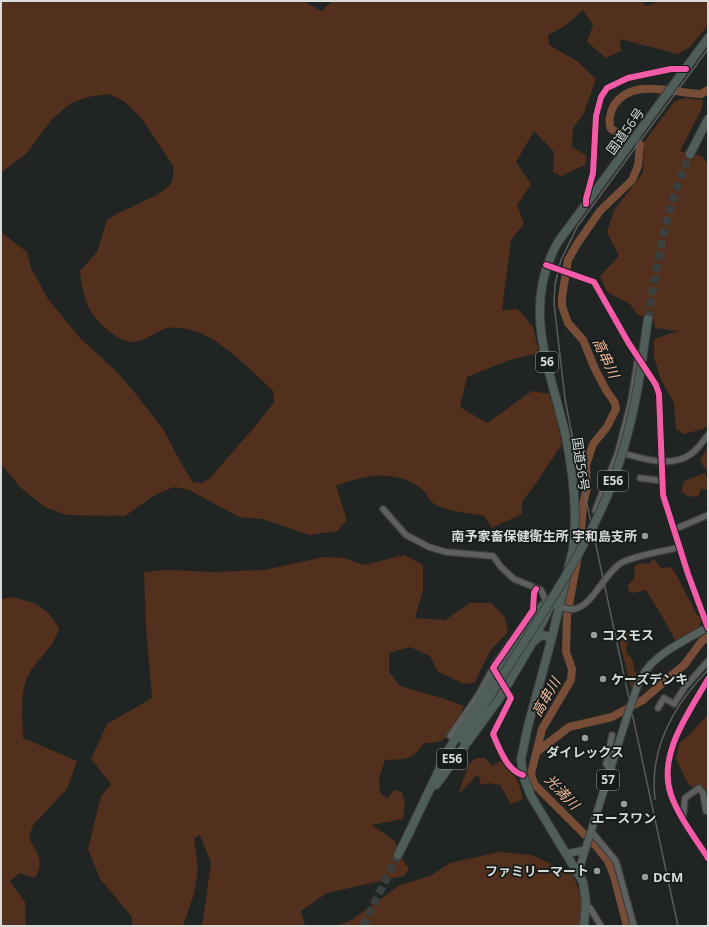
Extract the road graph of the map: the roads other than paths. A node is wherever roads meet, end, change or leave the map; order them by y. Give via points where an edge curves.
1 (708, 38) edge
2 (686, 69) junction
3 (708, 119) edge
4 (690, 154) tunnel mouth
5 (586, 204) junction
6 (546, 265) junction
7 (648, 319) tunnel mouth
8 (638, 357) junction
9 (708, 435) edge
10 (618, 452) junction
11 (662, 462) junction
12 (640, 478) dead end
13 (663, 480) junction
14 (383, 509) dead end
15 (595, 510) dead end
16 (708, 515) edge
17 (675, 529) junction
18 (680, 547) junction
19 (536, 589) junction
20 (548, 605) junction
21 (564, 608) junction
22 (708, 628) edge
23 (551, 641) junction
24 (531, 645) junction
25 (708, 661) edge
26 (708, 679) edge
27 (510, 695) dead end
28 (658, 708) dead end
29 (612, 735) dead end
30 (450, 736) dead end
31 (611, 770) junction
32 (523, 775) junction
33 (436, 785) junction
34 (708, 811) edge
35 (683, 819) junction
36 (591, 832) junction
37 (408, 835) junction
38 (586, 847) junction
39 (566, 854) junction
40 (398, 855) tunnel mouth
41 (708, 858) edge
42 (578, 873) junction
43 (586, 907) junction
44 (584, 926) edge
45 (601, 926) edge
46 (634, 926) edge

1 - 2 highway, 国道56号 / 56
2 - 5 highway, 国道56号 / 56
2 - 5 street via 671,69 628,78 607,88 601,97 596,116 593,173
3 - 4 highway
5 - 6 highway, 国道56号 / 56 via 558,242
6 - 8 street via 594,282
6 - 21 highway, 国道56号 / 56 via 539,299 540,328 568,450 575,518
7 - 20 highway, E56, bridge via 641,376 630,428 614,478 589,533
8 - 10 street via 631,401
8 - 11 street via 659,394
9 - 11 street via 691,454
10 - 11 street
10 - 15 street
11 - 13 street
12 - 13 street
13 - 17 street via 666,507
14 - 19 street via 406,535 429,547 440,548 446,552 491,555 514,579
16 - 17 street
17 - 18 street
18 - 21 street via 623,562 612,569 600,587 578,608
18 - 22 street
19 - 20 street via 540,590
19 - 30 street via 533,610
20 - 21 highway
20 - 24 highway
20 - 33 highway, E56, bridge
20 - 37 highway via 538,611 457,736
21 - 23 highway, 国道56号 / 56
22 - 31 main road, 57, bridge via 656,659 644,671
23 - 24 highway via 548,636 541,635
23 - 32 highway, 国道56号 / 56 via 523,748
24 - 33 highway via 499,699
25 - 28 street via 674,704 664,698
26 - 35 street via 674,743 668,762 669,789
27 - 32 street via 510,701 493,734 504,758 518,774
29 - 31 street via 606,764
31 - 36 main road, 57
32 - 39 highway, 国道56号 / 56 via 531,796
33 - 37 highway, E56
34 - 35 street via 703,792 699,788 685,798
35 - 41 street
36 - 38 main road, 57
36 - 46 street via 616,861
37 - 40 highway, E56
38 - 39 main road
38 - 42 main road, 57
39 - 42 highway, 国道56号 / 56
42 - 43 highway, 国道56号 / 56
43 - 44 highway, 国道56号 / 56
43 - 45 street via 590,908

